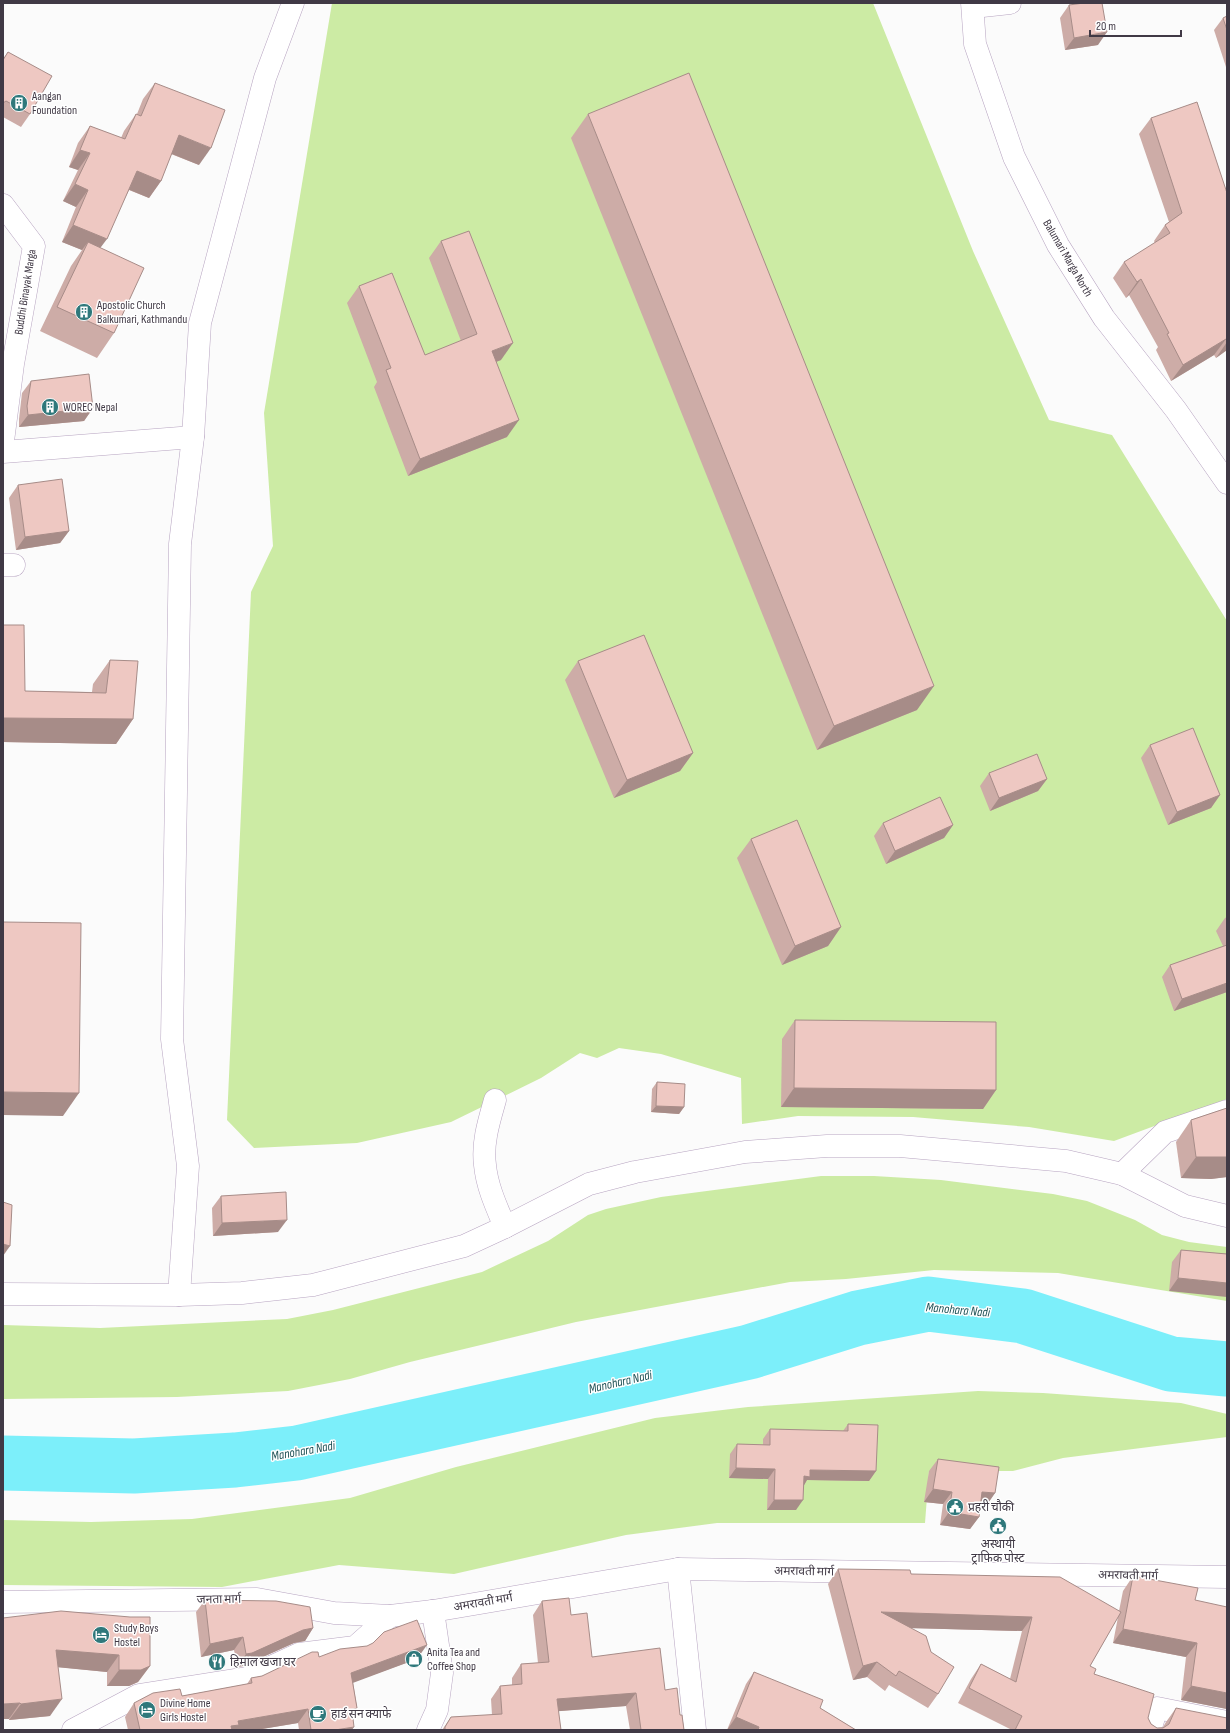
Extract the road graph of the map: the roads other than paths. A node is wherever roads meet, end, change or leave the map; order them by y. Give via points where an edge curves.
1 (293, 3) edge
2 (1010, 3) edge
3 (972, 5) edge
4 (3, 205) edge
5 (193, 436) junction
6 (3, 441) edge
7 (3, 452) edge
8 (1227, 483) edge
9 (495, 1100) dead end
10 (1227, 1111) edge
11 (1122, 1174) junction
12 (1227, 1216) edge
13 (505, 1228) junction
14 (3, 1294) edge
15 (179, 1295) junction
16 (678, 1569) junction
17 (1227, 1577) edge
18 (3, 1602) edge
19 (433, 1611) junction
20 (390, 1616) junction
21 (1227, 1722) edge
22 (73, 1730) edge
23 (428, 1730) edge
24 (695, 1730) edge
25 (1150, 1730) edge

1 - 5 street via 265,78 200,323
2 - 3 street
3 - 8 street, Balumari Marga North via 975,44 1014,157 1058,245 1104,318 1176,410
4 - 6 street, Buddhi Binayak Marga via 34,246 13,364
5 - 7 street
5 - 15 street via 179,568 172,1039 188,1166
9 - 13 street via 487,1130 485,1164 493,1197
10 - 11 street via 1165,1132
11 - 12 street via 1184,1206
11 - 13 street via 1066,1160 900,1146 827,1146 745,1152 635,1172 589,1184
13 - 15 street via 464,1246 313,1285 242,1293
14 - 15 street
16 - 17 street, अमरावती मार्ग
16 - 19 street, अमरावती मार्ग
16 - 24 street
18 - 20 street, जनता मार्ग via 257,1599 334,1613
19 - 20 street, जनता मार्ग
19 - 23 street via 442,1673 437,1710
20 - 22 street via 355,1647 299,1654 247,1678 138,1695
21 - 25 street via 1157,1708

